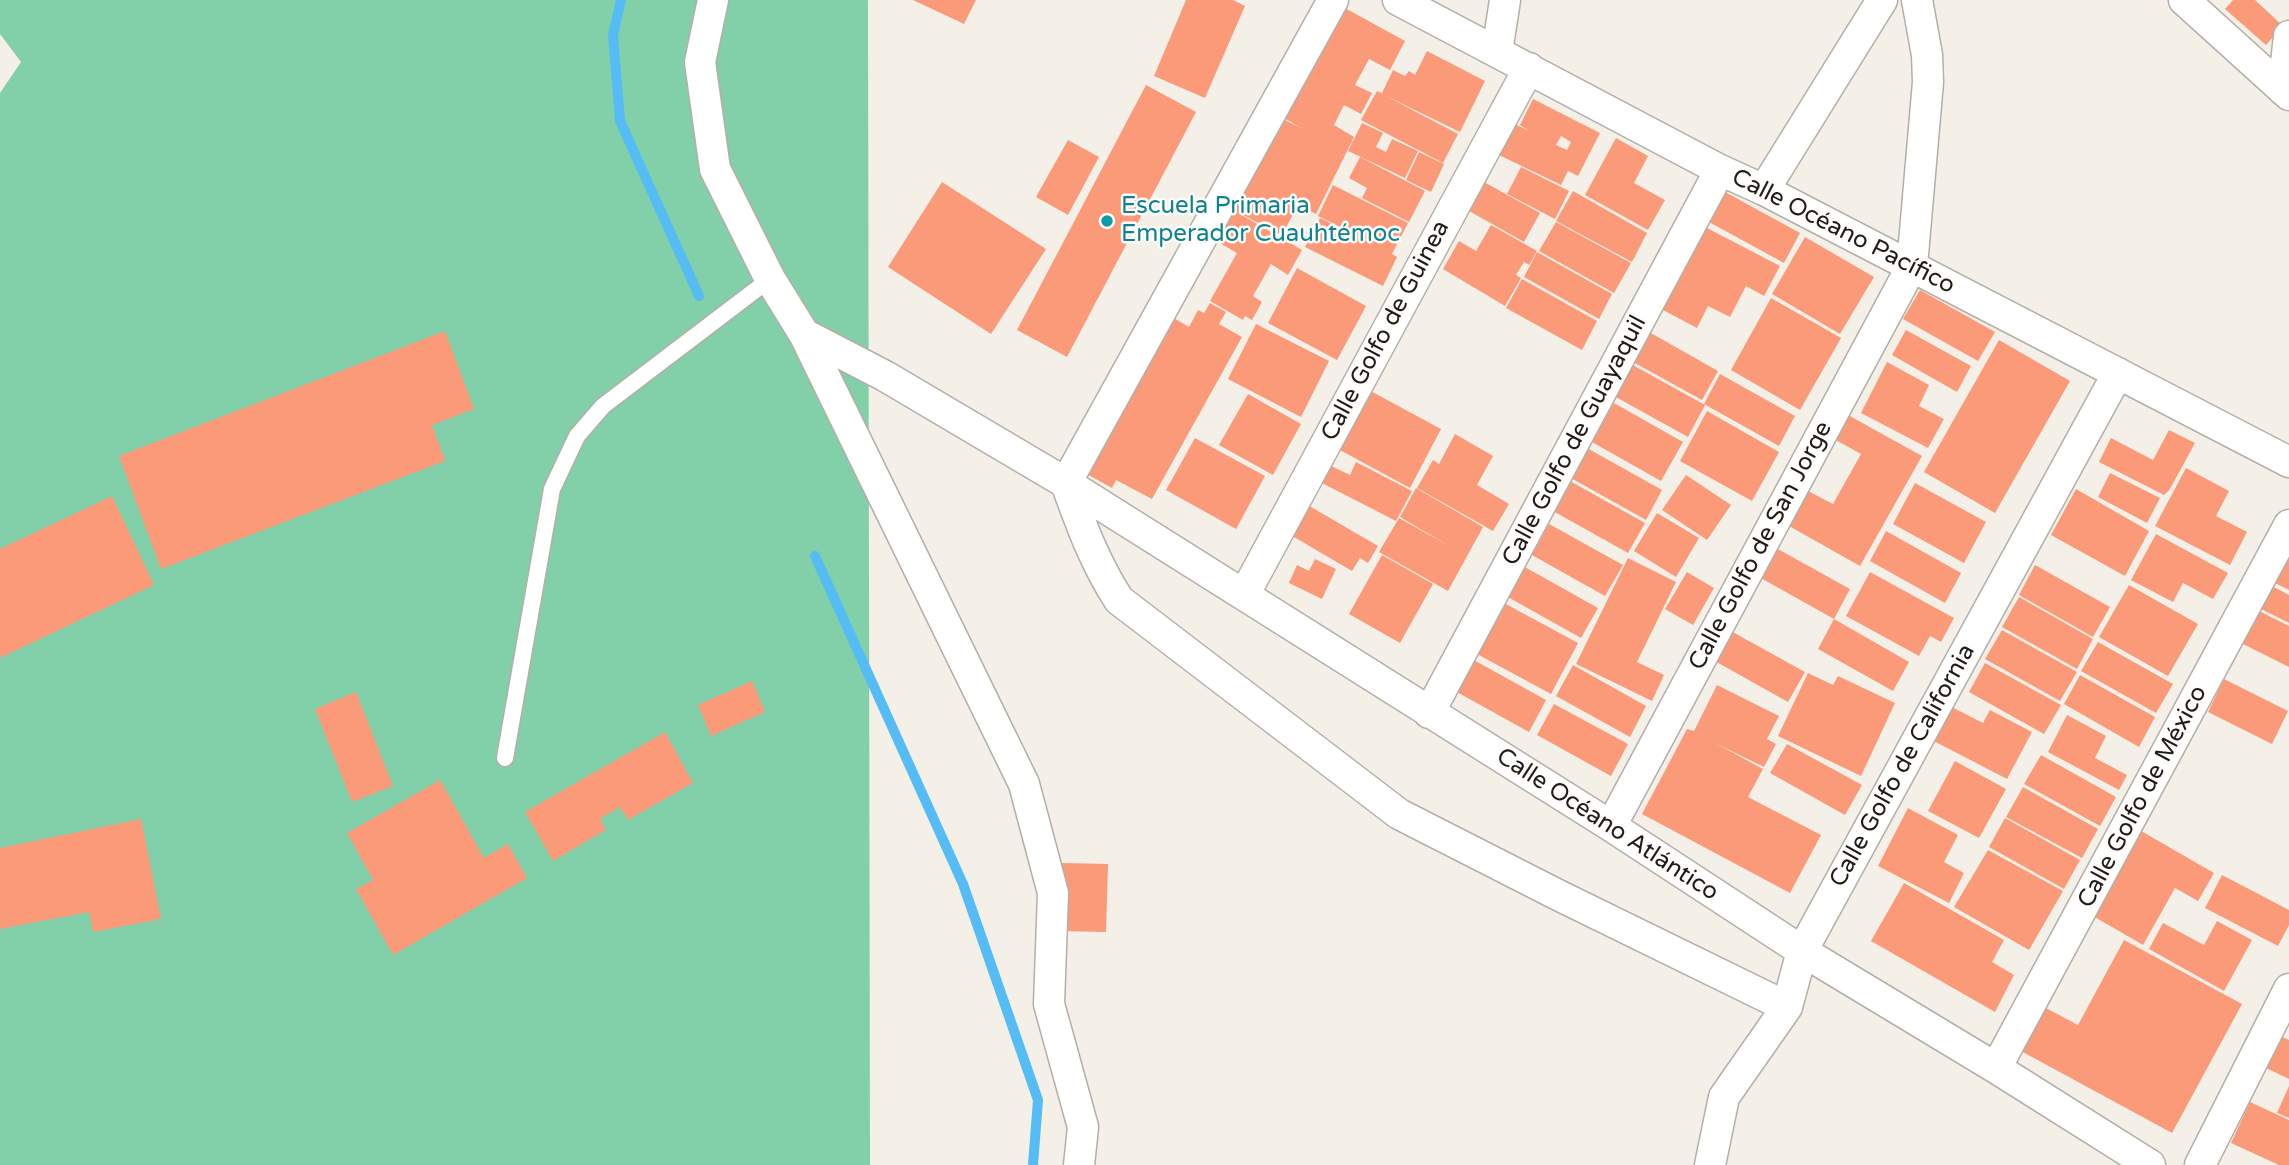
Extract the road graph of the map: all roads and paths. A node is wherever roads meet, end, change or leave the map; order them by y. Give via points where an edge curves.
1 (713, 0) edge
2 (1333, 0) edge
3 (1398, 0) edge
4 (1505, 0) edge
5 (1882, 0) edge
6 (1917, 0) edge
7 (2184, 0) edge
8 (2289, 36) edge
9 (1497, 52) junction
10 (1528, 68) junction
11 (2286, 93) edge
12 (1720, 170) junction
13 (1764, 190) junction
14 (1912, 266) junction
15 (770, 279) junction
16 (804, 334) junction
17 (2118, 373) junction
18 (2289, 462) edge
19 (1066, 483) junction
20 (2289, 525) edge
21 (1244, 595) junction
22 (1429, 713) junction
23 (505, 758) dead end
24 (1611, 825) junction
25 (1802, 951) junction
26 (2289, 989) edge
27 (1787, 1007) junction
28 (1996, 1068) junction
29 (1079, 1165) edge
30 (1710, 1165) edge
31 (2150, 1165) edge
32 (2200, 1165) edge

1 - 15 street via 700,62 715,169
2 - 19 street
3 - 9 street, Calle Océano Pacífico
4 - 9 street
5 - 13 street
6 - 14 street via 1928,82
7 - 11 street
8 - 11 street
9 - 10 street, Calle Océano Pacífico
10 - 12 street, Calle Océano Pacífico
10 - 21 street, Calle Golfo de Guinea
12 - 13 street, Calle Océano Pacífico
12 - 22 street, Calle Golfo de Guayaquil
13 - 14 street, Calle Océano Pacífico
14 - 17 street, Calle Océano Pacífico
14 - 24 street, Calle Golfo de San Jorge
15 - 16 street
15 - 23 lane via 603,406 577,436 552,489
16 - 19 street, Calle Océano Atlántico via 885,376
16 - 29 street via 1024,784 1053,892 1049,1004 1083,1128
17 - 18 street, Calle Océano Pacífico
17 - 25 street, Calle Golfo de California
19 - 21 street, Calle Océano Atlántico
19 - 27 street via 1087,541 1119,600 1399,814
20 - 28 street, Calle Golfo de México
21 - 22 street, Calle Océano Atlántico
22 - 24 street, Calle Océano Atlántico
24 - 25 street, Calle Océano Atlántico
25 - 27 street, Calle Golfo de California
25 - 28 street, Calle Océano Atlántico
26 - 32 street
27 - 30 street, Calle Golfo de California via 1724,1097
28 - 31 street, Calle Océano Atlántico

